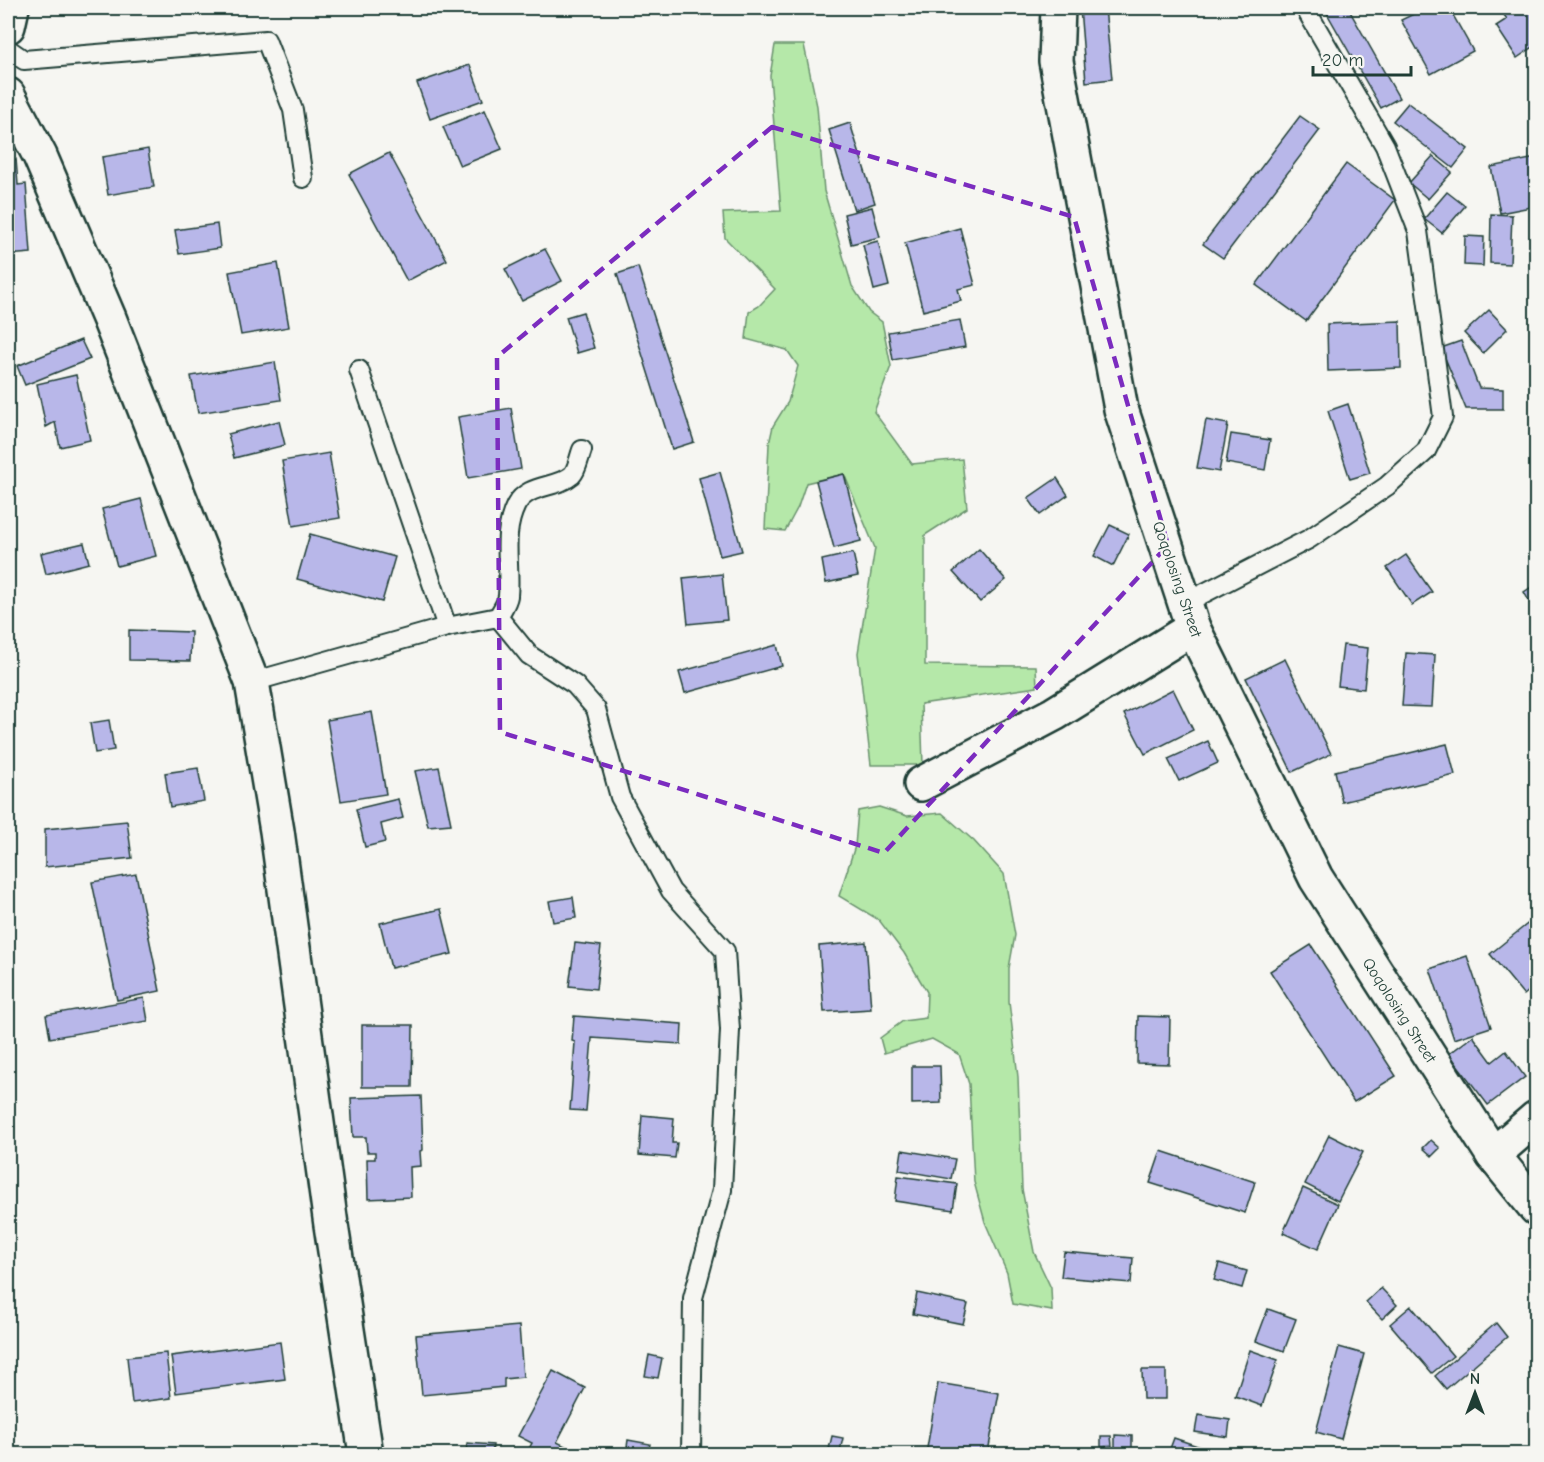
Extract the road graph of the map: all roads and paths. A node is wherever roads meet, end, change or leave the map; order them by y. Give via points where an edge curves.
1 (12, 8) edge
2 (1058, 8) edge
3 (1305, 8) edge
4 (8, 26) edge
5 (8, 49) edge
6 (8, 95) edge
7 (303, 178) dead end
8 (359, 369) dead end
9 (582, 450) dead end
10 (1189, 616) junction
11 (498, 617) junction
12 (447, 627) junction
13 (252, 682) junction
14 (921, 784) dead end
15 (1536, 1118) edge
16 (1493, 1155) junction
17 (1536, 1208) edge
18 (366, 1455) edge
19 (691, 1455) edge

1 - 4 street
2 - 10 street, Qoqolosing Street via 1056,61 1121,410
3 - 10 lane via 1385,146 1418,231 1443,417 1426,451 1387,486
5 - 7 lane via 24,60 266,40 293,110
6 - 13 street via 40,156 109,318
8 - 12 lane
9 - 11 lane via 574,474 538,487 517,503 506,554 508,598
10 - 14 street via 1054,714
10 - 16 street, Qoqolosing Street via 1316,879
11 - 12 lane
11 - 19 lane via 529,655 575,684 596,709 620,797 671,891 725,951 730,1030 722,1190 693,1298
12 - 13 lane
13 - 18 street
15 - 16 street
16 - 17 street, Qoqolosing Street

